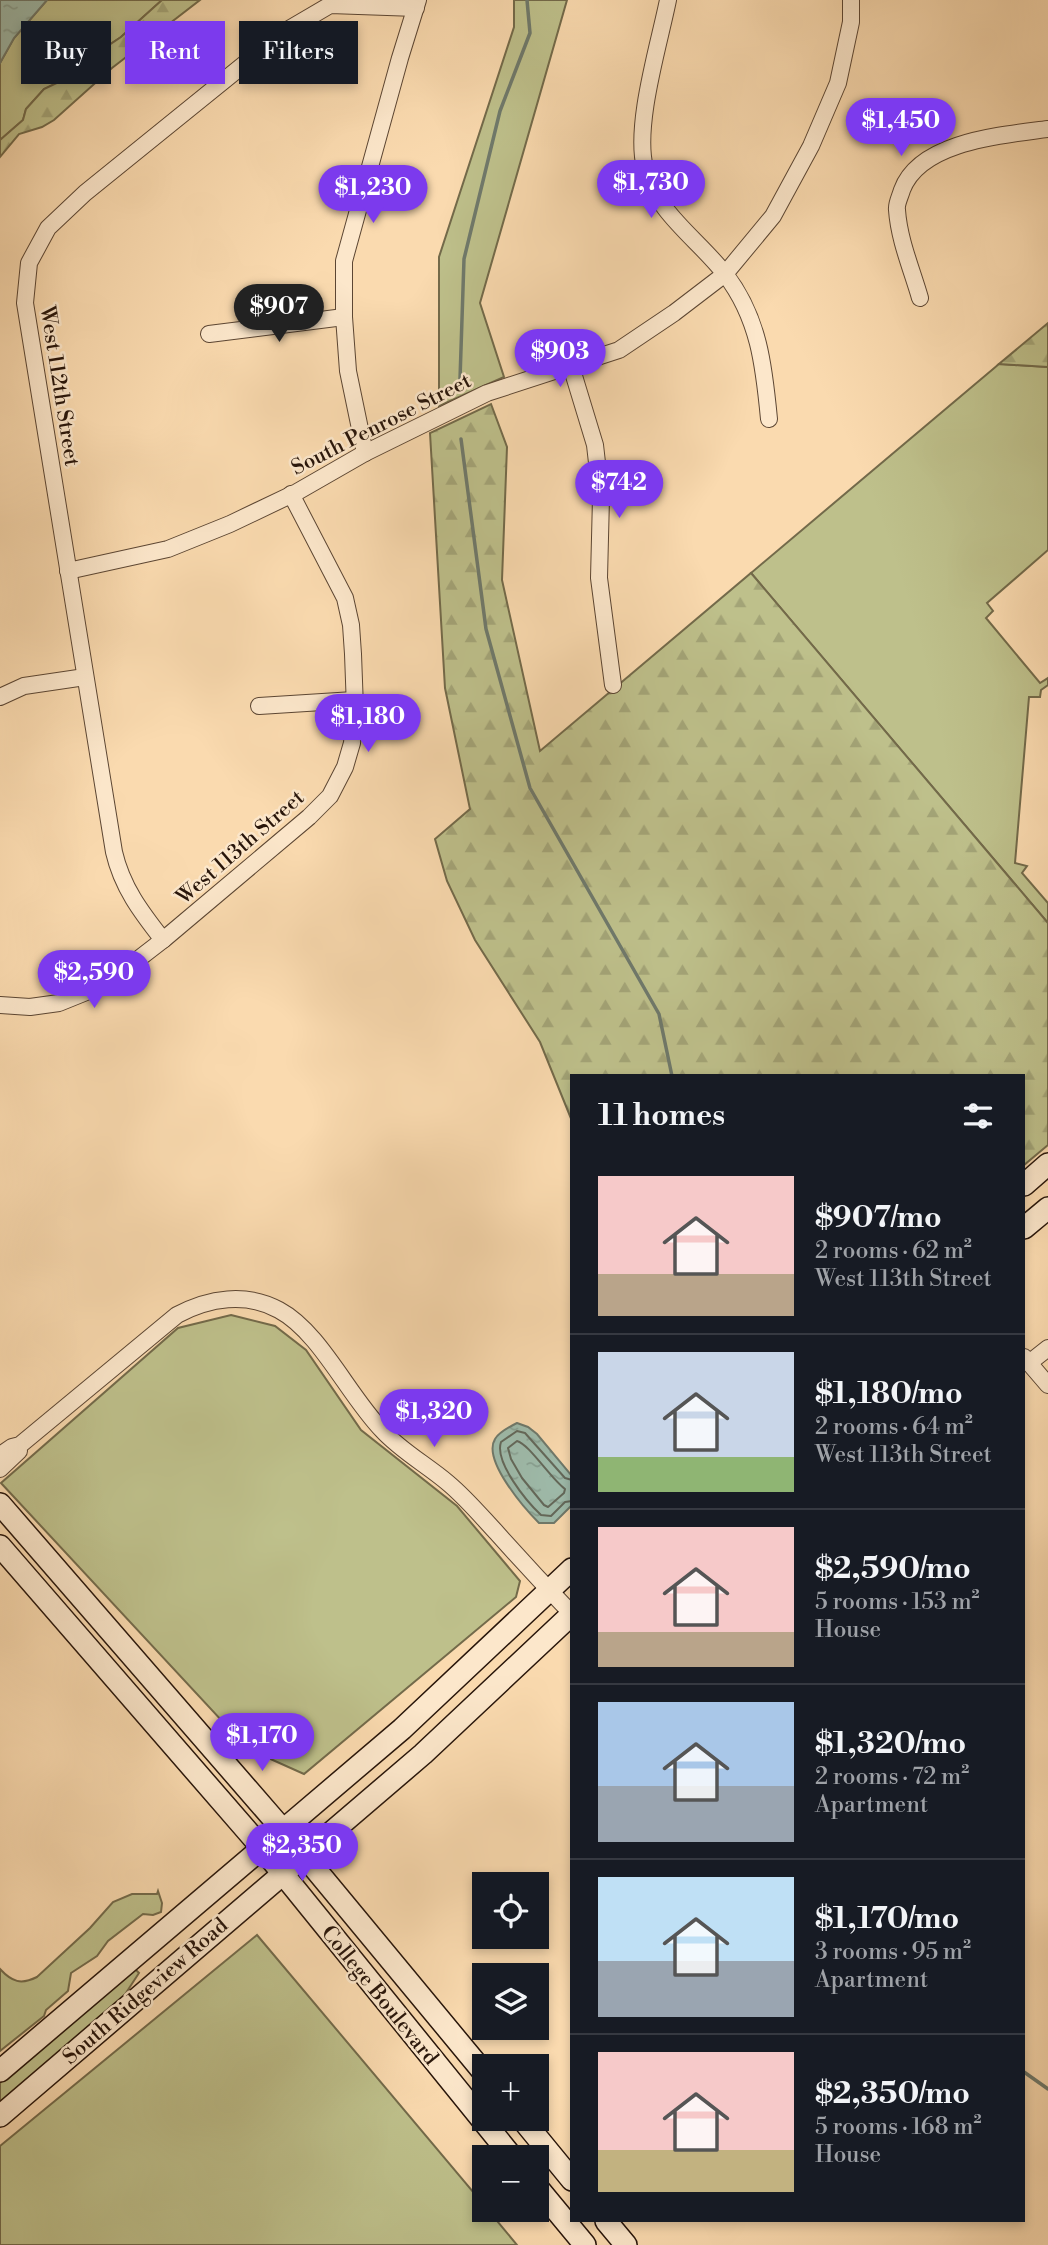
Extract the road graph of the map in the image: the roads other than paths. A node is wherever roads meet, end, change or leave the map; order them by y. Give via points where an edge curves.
1 (668, 0) edge
2 (852, 0) edge
3 (417, 4) edge
4 (1048, 129) edge
5 (725, 274) junction
6 (920, 298) dead end
7 (344, 317) junction
8 (209, 334) dead end
9 (572, 366) junction
10 (769, 419) dead end
11 (365, 453) junction
12 (291, 494) junction
13 (68, 571) junction
14 (85, 677) junction
15 (613, 685) dead end
16 (0, 696) edge
17 (354, 700) junction
18 (260, 706) dead end
19 (163, 940) junction
20 (0, 1005) edge
21 (1048, 1164) edge
22 (1025, 1184) edge
23 (1048, 1208) edge
24 (1025, 1227) edge
25 (1048, 1348) edge
26 (1026, 1360) edge
27 (1048, 1385) edge
28 (20, 1446) junction
29 (0, 1455) edge
30 (0, 1469) edge
31 (0, 1504) edge
32 (0, 1546) edge
33 (570, 1571) edge
34 (549, 1590) junction
35 (570, 1612) edge
36 (570, 1616) edge
37 (282, 1830) junction
38 (262, 1848) junction
39 (303, 1855) junction
40 (282, 1873) junction
41 (472, 2058) edge
42 (0, 2071) edge
43 (0, 2116) edge
44 (532, 2131) edge
45 (502, 2145) edge
46 (570, 2178) edge
47 (549, 2202) edge
48 (607, 2222) edge
49 (585, 2245) edge
50 (626, 2245) edge

1 - 5 street via 641,133 645,168 659,201
2 - 5 street, South Penrose Street via 852,22 838,83 811,146 773,216
3 - 7 street via 344,261
3 - 13 street, West 112th Street via 330,5 295,25 85,193 48,228 29,263 25,303
4 - 6 street via 950,148 920,163 906,180 896,207
5 - 9 street, South Penrose Street via 619,350
5 - 10 street via 750,318 760,349
7 - 8 street
7 - 11 street via 348,371
9 - 11 street, South Penrose Street via 487,393
9 - 15 street via 595,445 601,498 599,578
11 - 12 street, South Penrose Street
12 - 13 street, South Penrose Street via 168,549
12 - 17 street, West 113th Street via 345,598 351,625
13 - 14 street, West 112th Street
14 - 16 street via 24,686
14 - 19 street, West 112th Street via 117,868 130,895
17 - 18 street
17 - 19 street, West 113th Street via 352,743 330,796
19 - 20 street, West 113th Street via 106,984 77,998 46,1005
21 - 22 main road
23 - 24 main road
25 - 26 street
26 - 27 street
28 - 29 street
28 - 30 street via 19,1453
28 - 34 street via 160,1327 193,1307 227,1299 263,1303 295,1321 310,1336 383,1432 468,1501
31 - 37 main road, College Boulevard
32 - 38 main road, College Boulevard
33 - 34 main road, South Ridgeview Road
34 - 35 street
34 - 37 main road, South Ridgeview Road via 402,1729
36 - 39 main road, South Ridgeview Road via 423,1754
37 - 38 main road, South Ridgeview Road
37 - 39 main road, College Boulevard
38 - 40 main road, College Boulevard
38 - 42 main road, South Ridgeview Road
39 - 40 main road, South Ridgeview Road
39 - 41 main road, College Boulevard
40 - 43 main road, South Ridgeview Road
40 - 45 main road, College Boulevard
44 - 46 main road
47 - 49 main road
48 - 50 main road

